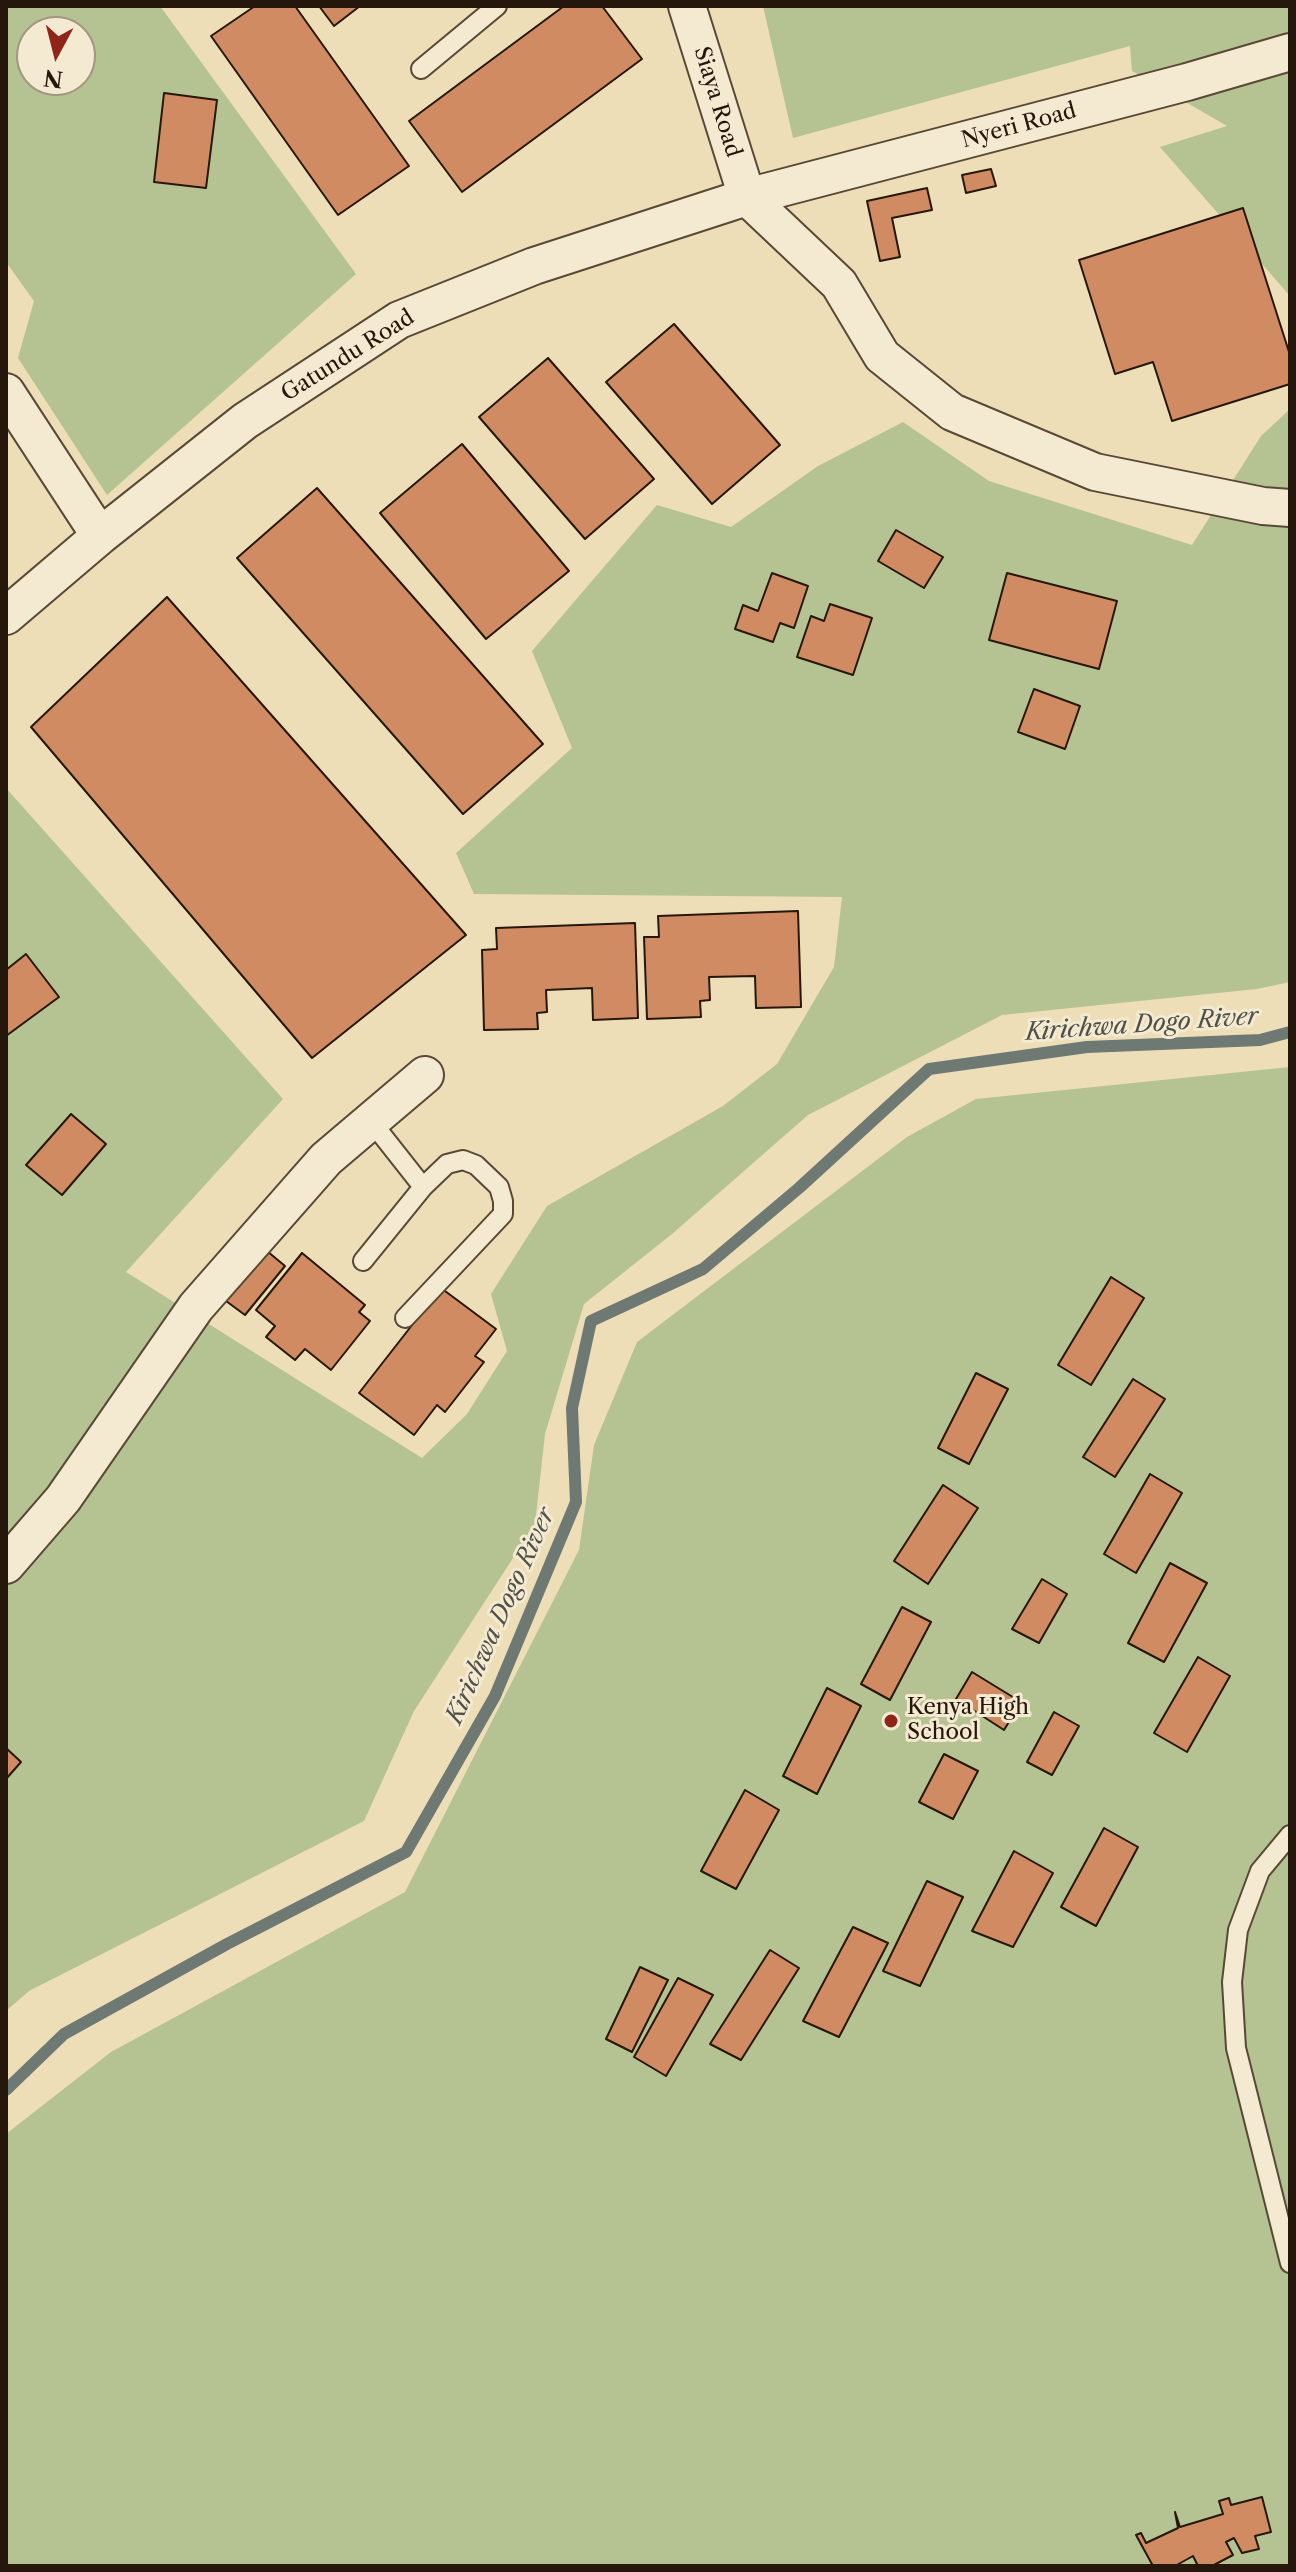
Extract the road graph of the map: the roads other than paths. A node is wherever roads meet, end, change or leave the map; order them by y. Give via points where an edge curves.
1 (497, 6) edge
2 (687, 6) edge
3 (1290, 52) edge
4 (421, 69) dead end
5 (747, 197) junction
6 (6, 392) edge
7 (1290, 508) edge
8 (100, 536) junction
9 (6, 616) edge
10 (425, 1075) dead end
11 (371, 1121) junction
12 (423, 1187) junction
13 (363, 1261) dead end
14 (405, 1318) dead end
15 (6, 1565) edge
16 (1290, 1835) edge
17 (1290, 2263) edge

1 - 4 lane
2 - 5 street, Siaya Road
3 - 5 street, Nyeri Road
5 - 7 street via 839,284 882,356 952,412 1095,472
5 - 8 street, Gatundu Road via 534,266 399,320 245,421
6 - 8 street
8 - 9 street, Gatundu Road
10 - 11 street
11 - 12 lane
11 - 15 street via 326,1159 196,1307 63,1499
12 - 13 lane
12 - 14 lane via 447,1164 463,1160 499,1187 503,1214
16 - 17 lane via 1260,1871 1238,1930 1232,1982 1236,2048

